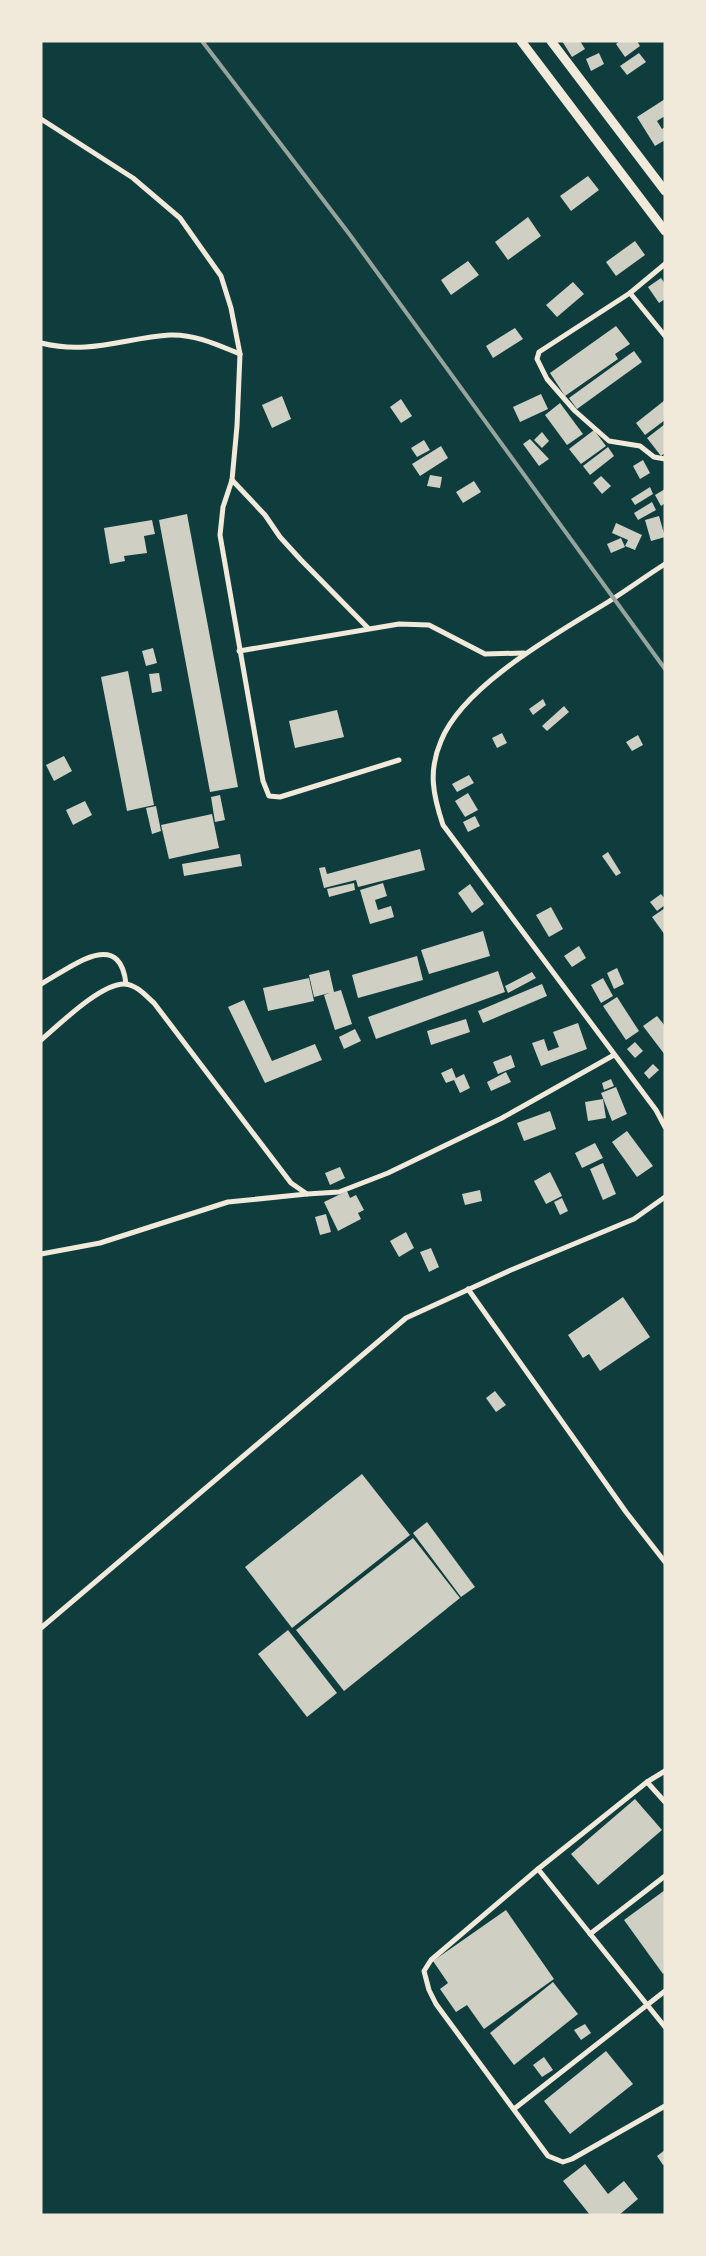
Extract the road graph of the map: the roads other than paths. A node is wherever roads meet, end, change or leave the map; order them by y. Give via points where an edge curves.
1 (521, 41) edge
2 (551, 41) edge
3 (41, 119) edge
4 (665, 191) edge
5 (665, 231) edge
6 (665, 264) edge
7 (630, 292) junction
8 (665, 336) edge
9 (41, 343) edge
10 (240, 354) junction
11 (665, 459) edge
12 (232, 480) junction
13 (665, 564) edge
14 (368, 628) junction
15 (239, 651) junction
16 (525, 653) junction
17 (399, 760) dead end
18 (41, 984) edge
19 (126, 984) junction
20 (41, 1040) edge
21 (614, 1054) junction
22 (665, 1127) edge
23 (307, 1194) junction
24 (665, 1197) edge
25 (41, 1254) edge
26 (468, 1289) junction
27 (665, 1562) edge
28 (41, 1628) edge
29 (665, 1771) edge
30 (647, 1782) junction
31 (665, 1802) edge
32 (538, 1869) junction
33 (665, 1876) edge
34 (590, 1934) junction
35 (665, 1990) edge
36 (647, 2005) junction
37 (665, 2027) edge
38 (665, 2106) edge
39 (514, 2109) junction

1 - 5 street
2 - 4 street
3 - 10 street via 133,178 180,218 221,276
6 - 7 street
7 - 8 street
7 - 11 street via 539,352 536,359 547,379 575,411 608,441 640,446 654,457
9 - 10 street via 77,349 170,335 201,339
10 - 12 street
12 - 14 street via 301,560
12 - 15 street via 223,507 220,535
13 - 16 street
14 - 15 street
14 - 16 street via 429,625 485,654
15 - 17 street via 269,796 280,797
16 - 21 street via 463,706 441,740 433,770 434,798 443,825
18 - 19 street via 102,953 112,955 120,962
19 - 20 street via 110,986
19 - 23 street via 140,990 154,1003 291,1183
21 - 22 street
21 - 23 street via 502,1118 388,1173 340,1192
23 - 25 street via 228,1202 100,1243
24 - 26 street via 634,1220
26 - 27 street
26 - 28 street via 406,1318
29 - 30 street
30 - 31 street
30 - 32 street
32 - 34 street
32 - 39 street via 431,1960 424,1971 436,2004
33 - 34 street
34 - 36 street
35 - 36 street
36 - 37 street
36 - 39 street
38 - 39 street via 563,2162 548,2156

